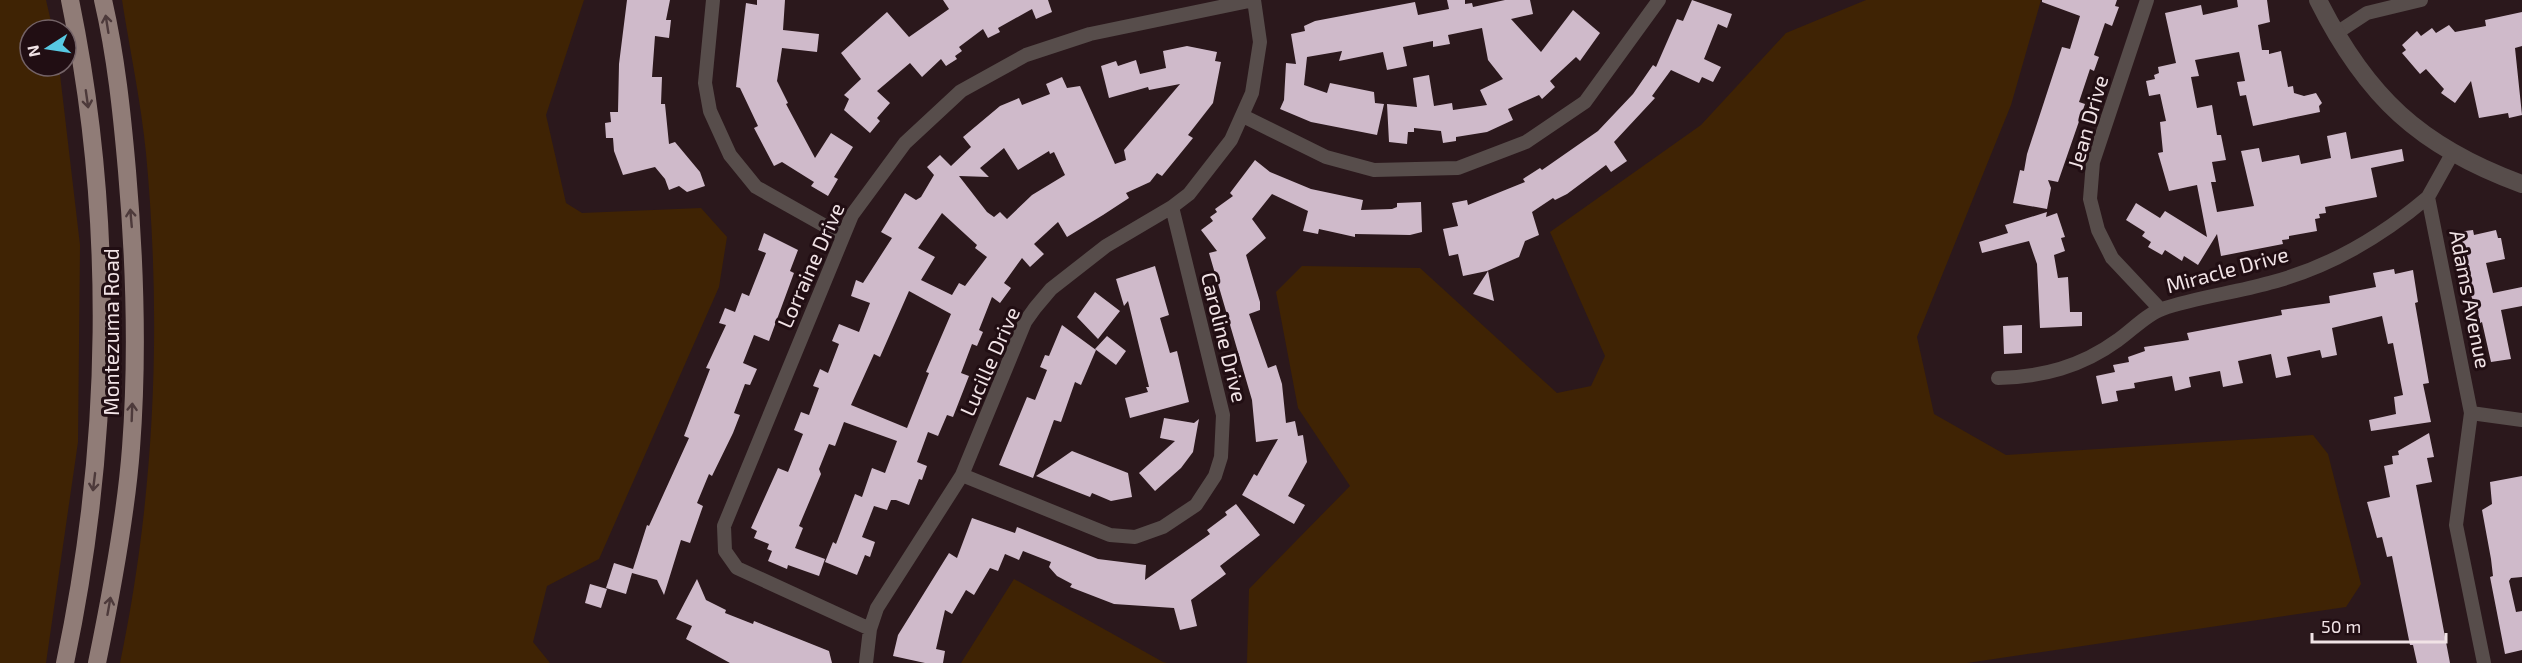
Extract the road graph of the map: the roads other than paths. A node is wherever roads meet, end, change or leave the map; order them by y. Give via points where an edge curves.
1 (70, 0) edge
2 (103, 0) edge
3 (713, 0) edge
4 (1254, 0) edge
5 (1659, 0) edge
6 (2147, 0) edge
7 (2318, 0) edge
8 (2421, 0) edge
9 (2335, 34) junction
10 (1243, 116) junction
11 (2452, 154) junction
12 (2522, 183) edge
13 (2428, 197) junction
14 (1172, 207) junction
15 (843, 236) junction
16 (2160, 309) junction
17 (1998, 378) dead end
18 (2471, 413) junction
19 (2522, 420) edge
20 (962, 475) junction
21 (870, 629) junction
22 (65, 663) edge
23 (97, 663) edge
24 (866, 663) edge
25 (2484, 663) edge

1 -> 22 main road, Montezuma Road via 92,133 103,302 98,447 82,584
23 -> 2 main road, Montezuma Road via 131,449 135,340 132,226 122,113
3 - 15 street via 705,82 710,111 730,155 756,187
4 - 10 street, Lucille Drive via 1260,42 1252,93
4 - 15 street, Lorraine Drive via 1090,34 1026,55 961,91 905,143 852,215
5 - 10 street via 1585,102 1526,142 1458,168 1374,170 1326,157
6 - 16 street, Jean Drive via 2093,162 2090,199 2098,230 2112,258
7 - 9 street
8 - 9 street via 2367,13
9 - 11 street via 2363,76 2399,114
10 - 14 street, Lucille Drive via 1231,140 1189,194
11 - 12 street
11 - 13 street
13 - 16 street, Miracle Drive via 2395,225 2334,259 2272,283
13 - 18 street, Adams Avenue
14 - 20 street, Lucille Drive via 1106,246 1051,289 1035,308
14 - 20 street, Caroline Drive via 1223,416 1221,457 1215,476 1196,505 1163,528 1135,537 1110,535
15 - 21 street, Lorraine Drive via 724,526 725,551 737,568
16 - 17 street, Miracle Drive via 2104,350 2063,369 2030,378
18 - 19 street
18 - 25 street, Adams Avenue via 2456,525
20 - 21 street, Lucille Drive via 877,608
21 - 24 street, Lucille Drive

